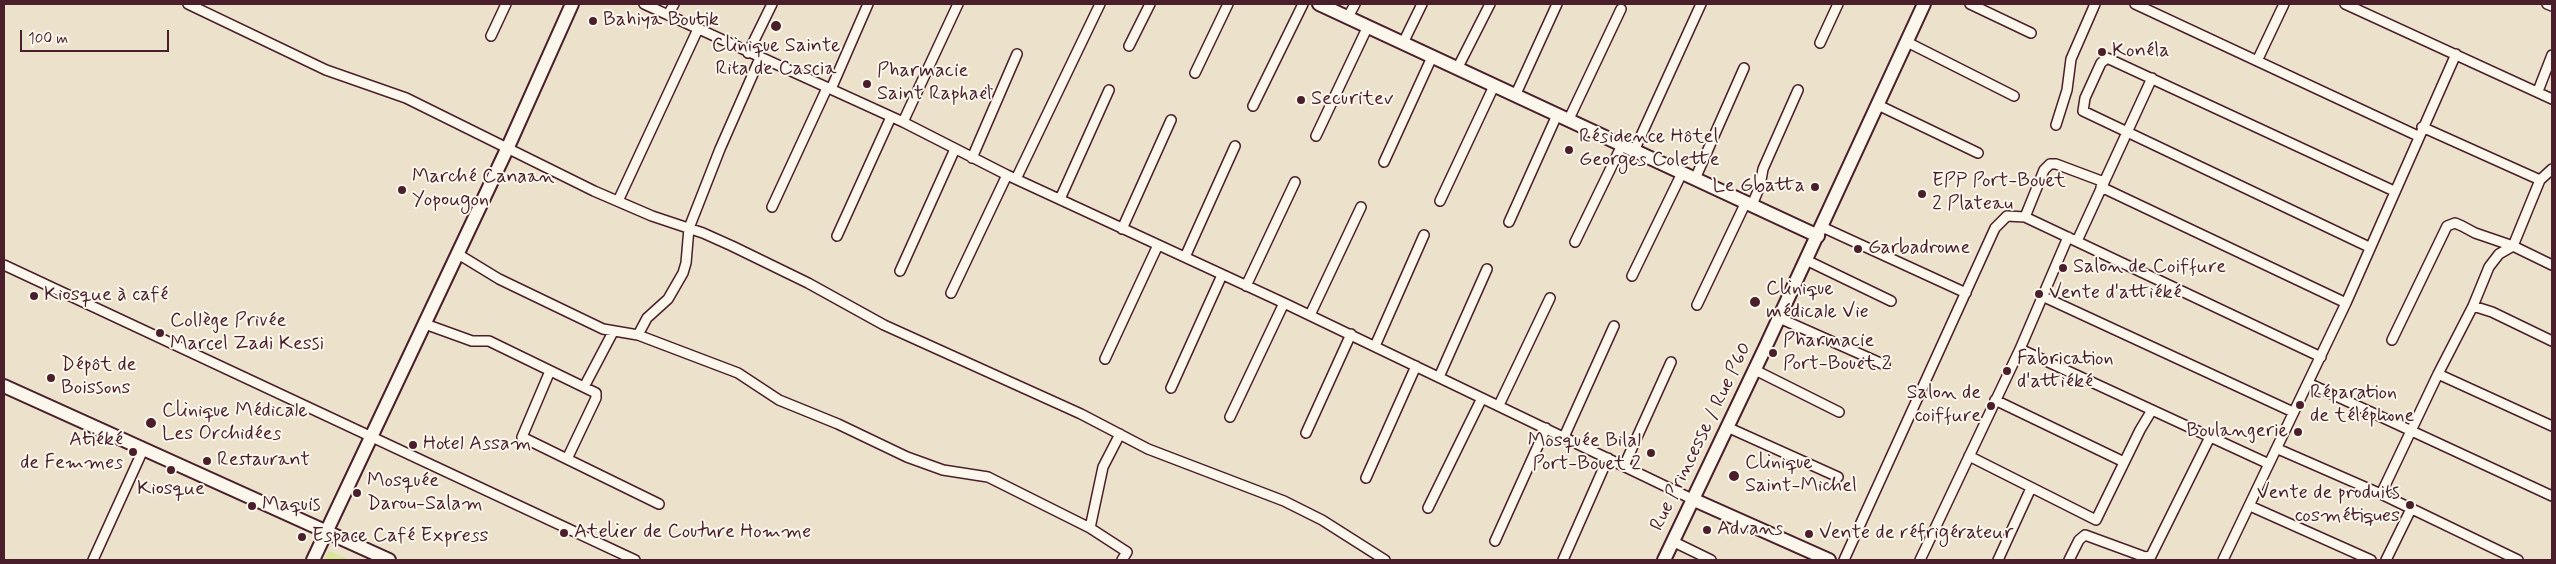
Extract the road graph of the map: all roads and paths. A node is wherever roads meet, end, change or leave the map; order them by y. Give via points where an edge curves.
1 (188, 4) edge
2 (506, 4) edge
3 (572, 4) edge
4 (644, 4) edge
5 (674, 4) edge
6 (772, 4) edge
7 (868, 4) edge
8 (958, 4) edge
9 (1100, 4) edge
10 (1150, 4) edge
11 (1228, 4) edge
12 (1303, 4) edge
13 (1319, 4) edge
14 (1355, 4) edge
15 (1422, 4) edge
16 (1490, 4) edge
17 (1557, 4) edge
18 (1701, 4) edge
19 (1838, 4) edge
20 (1924, 4) edge
21 (1970, 4) edge
22 (2095, 4) edge
23 (2135, 4) edge
24 (2284, 4) edge
25 (2345, 4) edge
26 (2547, 4) edge
27 (2552, 6) edge
28 (1621, 9) dead end
29 (668, 15) junction
30 (1348, 17) junction
31 (1368, 26) junction
32 (698, 30) junction
33 (2031, 33) dead end
34 (490, 36) dead end
35 (1907, 42) junction
36 (1403, 43) junction
37 (1820, 43) dead end
38 (1129, 46) dead end
39 (748, 53) junction
40 (1018, 54) dead end
41 (2456, 54) junction
42 (2552, 55) edge
43 (1432, 57) junction
44 (760, 58) junction
45 (2257, 60) junction
46 (1744, 68) dead end
47 (1457, 69) junction
48 (1195, 72) dead end
49 (2152, 78) junction
50 (1494, 86) junction
51 (829, 88) junction
52 (1110, 90) dead end
53 (1798, 90) dead end
54 (2538, 91) junction
55 (1515, 96) junction
56 (2014, 96) dead end
57 (2552, 99) edge
58 (1878, 104) junction
59 (1253, 106) dead end
60 (891, 117) junction
61 (1562, 118) junction
62 (1171, 120) dead end
63 (903, 122) junction
64 (2056, 125) dead end
65 (2420, 131) junction
66 (2127, 133) junction
67 (1316, 136) dead end
68 (1235, 146) dead end
69 (508, 147) junction
70 (1628, 148) junction
71 (955, 149) junction
72 (1978, 153) dead end
73 (972, 158) junction
74 (1384, 162) dead end
75 (2552, 169) edge
76 (1682, 173) junction
77 (1011, 177) junction
78 (1695, 179) junction
79 (2540, 180) junction
80 (1295, 182) dead end
81 (2102, 185) junction
82 (2394, 191) junction
83 (1060, 199) junction
84 (1440, 201) dead end
85 (618, 202) junction
86 (1749, 204) junction
87 (772, 207) dead end
88 (1361, 208) dead end
89 (2025, 217) junction
90 (1509, 222) dead end
91 (689, 228) junction
92 (1122, 229) junction
93 (1820, 231) junction
94 (1424, 235) dead end
95 (837, 236) dead end
96 (2072, 239) junction
97 (1575, 242) dead end
98 (1158, 245) junction
99 (2513, 246) junction
100 (2369, 247) junction
101 (458, 254) junction
102 (1185, 257) junction
103 (1806, 260) junction
104 (2552, 264) edge
105 (4, 265) edge
106 (1488, 269) dead end
107 (900, 271) dead end
108 (1222, 275) junction
109 (1632, 276) dead end
110 (1246, 286) junction
111 (951, 293) dead end
112 (1966, 293) junction
113 (2042, 296) junction
114 (1550, 298) dead end
115 (1891, 300) dead end
116 (1284, 303) junction
117 (2346, 303) junction
118 (1697, 305) dead end
119 (2473, 306) junction
120 (1310, 315) junction
121 (1779, 318) junction
122 (425, 324) junction
123 (1614, 326) dead end
124 (613, 332) junction
125 (1351, 334) junction
126 (638, 335) junction
127 (2392, 340) dead end
128 (2552, 342) edge
129 (1375, 346) junction
130 (2020, 349) junction
131 (2320, 357) junction
132 (1106, 359) dead end
133 (1671, 362) dead end
134 (1885, 365) dead end
135 (1416, 366) junction
136 (1755, 370) junction
137 (550, 371) junction
138 (2438, 374) junction
139 (1439, 377) junction
140 (2308, 383) junction
141 (4, 386) edge
142 (584, 387) junction
143 (1171, 388) dead end
144 (1482, 398) junction
145 (1996, 400) junction
146 (1499, 406) junction
147 (2152, 410) junction
148 (1839, 412) dead end
149 (2294, 412) junction
150 (1230, 418) dead end
151 (2552, 426) edge
152 (1727, 427) junction
153 (1546, 428) junction
154 (2411, 431) junction
155 (1306, 432) dead end
156 (1120, 434) junction
157 (371, 436) junction
158 (1564, 437) junction
159 (2210, 437) junction
160 (2278, 448) junction
161 (143, 450) junction
162 (1969, 456) junction
163 (1608, 458) junction
164 (567, 459) junction
165 (2124, 462) junction
166 (2269, 464) junction
167 (1624, 466) junction
168 (1838, 477) dead end
169 (1366, 478) dead end
170 (2031, 488) junction
171 (2381, 494) junction
172 (2552, 496) edge
173 (1692, 499) junction
174 (660, 504) dead end
175 (2250, 506) junction
176 (1428, 508) dead end
177 (2411, 509) junction
178 (2096, 520) junction
179 (1090, 528) junction
180 (327, 531) junction
181 (2090, 535) junction
182 (1496, 542) dead end
183 (1672, 542) junction
184 (2152, 558) edge
185 (93, 560) edge
186 (312, 560) edge
187 (390, 560) edge
188 (635, 560) edge
189 (1122, 560) edge
190 (1385, 560) edge
191 (1563, 560) edge
192 (1664, 560) edge
193 (1712, 560) edge
194 (1829, 560) edge
195 (1844, 560) edge
196 (1920, 560) edge
197 (1998, 560) edge
198 (2069, 560) edge
199 (2223, 560) edge
200 (2370, 560) edge
201 (2386, 560) edge
202 (2518, 560) edge

1 - 69 street via 326,70 406,98
2 - 34 street
3 - 69 street
4 - 29 street
5 - 29 street
6 - 39 street
7 - 51 street
8 - 63 street
9 - 77 street
10 - 38 street
11 - 48 street
12 - 59 street
13 - 30 street
14 - 30 street
15 - 36 street
16 - 47 street
17 - 55 street
18 - 70 street
19 - 37 street
20 - 35 street, Rue Princesse / Rue P60
21 - 33 street
22 - 64 street via 2071,59 2067,90
23 - 45 street
24 - 45 street
25 - 41 street
26 - 27 street
28 - 61 street
29 - 32 street
30 - 31 street
31 - 36 street
31 - 67 street
32 - 39 street
32 - 85 street
35 - 56 street
35 - 58 street, Rue Princesse / Rue P60
36 - 43 street
39 - 44 street
40 - 73 street
41 - 54 street
41 - 65 street
42 - 54 street
43 - 47 street
43 - 74 street
44 - 51 street
44 - 91 street
45 - 65 street
46 - 78 street
47 - 50 street
49 - 66 street
49 - 66 street via 2107,58 2085,98 2083,111
49 - 82 street
50 - 55 street
50 - 84 street
51 - 60 street
51 - 87 street
52 - 83 street
53 - 86 street via 1763,169 1760,186
54 - 57 street
55 - 61 street
58 - 72 street
58 - 93 street, Rue Princesse / Rue P60
60 - 63 street
60 - 95 street
61 - 70 street
61 - 90 street
62 - 92 street
63 - 71 street
65 - 79 street
65 - 82 street
66 - 81 street
66 - 100 street
68 - 102 street
69 - 85 street
69 - 101 street
70 - 76 street
70 - 97 street
71 - 73 street
71 - 107 street
73 - 77 street
75 - 79 street
76 - 78 street
76 - 109 street
77 - 83 street
77 - 111 street
78 - 86 street
79 - 99 street
80 - 110 street
81 - 89 street via 2050,164 2044,170
81 - 96 street
81 - 117 street
82 - 100 street
83 - 92 street
85 - 91 street
86 - 93 street
86 - 118 street
88 - 120 street
89 - 96 street
89 - 112 street via 2008,216 1999,222
91 - 126 street via 683,273 668,299 647,318
91 - 156 street via 808,282 884,325
92 - 98 street
93 - 103 street, Rue Princesse / Rue P60
93 - 112 street
94 - 129 street
96 - 113 street
96 - 131 street
98 - 102 street
98 - 132 street
99 - 104 street
99 - 119 street via 2499,254 2489,268
99 - 127 street via 2454,223 2447,226
100 - 117 street
101 - 122 street
101 - 124 street via 508,283
102 - 108 street
103 - 115 street
103 - 121 street, Rue Princesse / Rue P60
105 - 157 street
106 - 139 street
108 - 110 street
108 - 143 street
110 - 116 street
112 - 195 street
113 - 130 street
113 - 149 street
114 - 146 street
116 - 120 street
116 - 150 street
117 - 131 street
119 - 128 street
119 - 138 street
120 - 125 street
121 - 134 street
121 - 136 street, Rue Princesse / Rue P60
122 - 137 street via 472,341 489,341
122 - 157 street
123 - 158 street
124 - 126 street
124 - 142 street
125 - 129 street
125 - 155 street
126 - 179 street via 738,373 779,400 907,457 943,470 988,477
129 - 135 street
130 - 145 street
130 - 147 street
131 - 140 street
133 - 167 street
135 - 139 street
135 - 169 street
136 - 148 street
136 - 152 street, Rue Princesse / Rue P60
137 - 142 street
137 - 164 street via 522,437
138 - 151 street
138 - 154 street
139 - 144 street
140 - 149 street
140 - 154 street
141 - 161 street
142 - 164 street via 594,391 596,398
144 - 146 street
144 - 176 street
145 - 162 street
145 - 165 street
146 - 153 street
147 - 159 street
147 - 165 street
149 - 160 street
152 - 168 street
152 - 173 street, Rue Princesse / Rue P60
153 - 158 street
153 - 182 street
154 - 171 street
154 - 172 street
156 - 179 street via 1104,466
156 - 190 street via 1148,449 1284,501 1322,520
157 - 180 street
157 - 188 street
158 - 163 street
159 - 166 street
159 - 184 street
160 - 166 street
160 - 171 street
161 - 180 street
161 - 185 street
162 - 170 street
162 - 196 street
163 - 167 street
163 - 191 street
164 - 174 street
165 - 178 street
166 - 175 street
167 - 173 street
170 - 178 street
170 - 197 street
171 - 177 street
173 - 183 street, Rue Princesse / Rue P60
173 - 194 street
175 - 199 street
175 - 200 street
177 - 201 street
177 - 202 street
178 - 181 street
179 - 189 street via 1126,552
180 - 186 street
180 - 187 street
181 - 184 street
181 - 198 street via 2078,540
183 - 192 street, Rue Princesse / Rue P60
183 - 193 street

